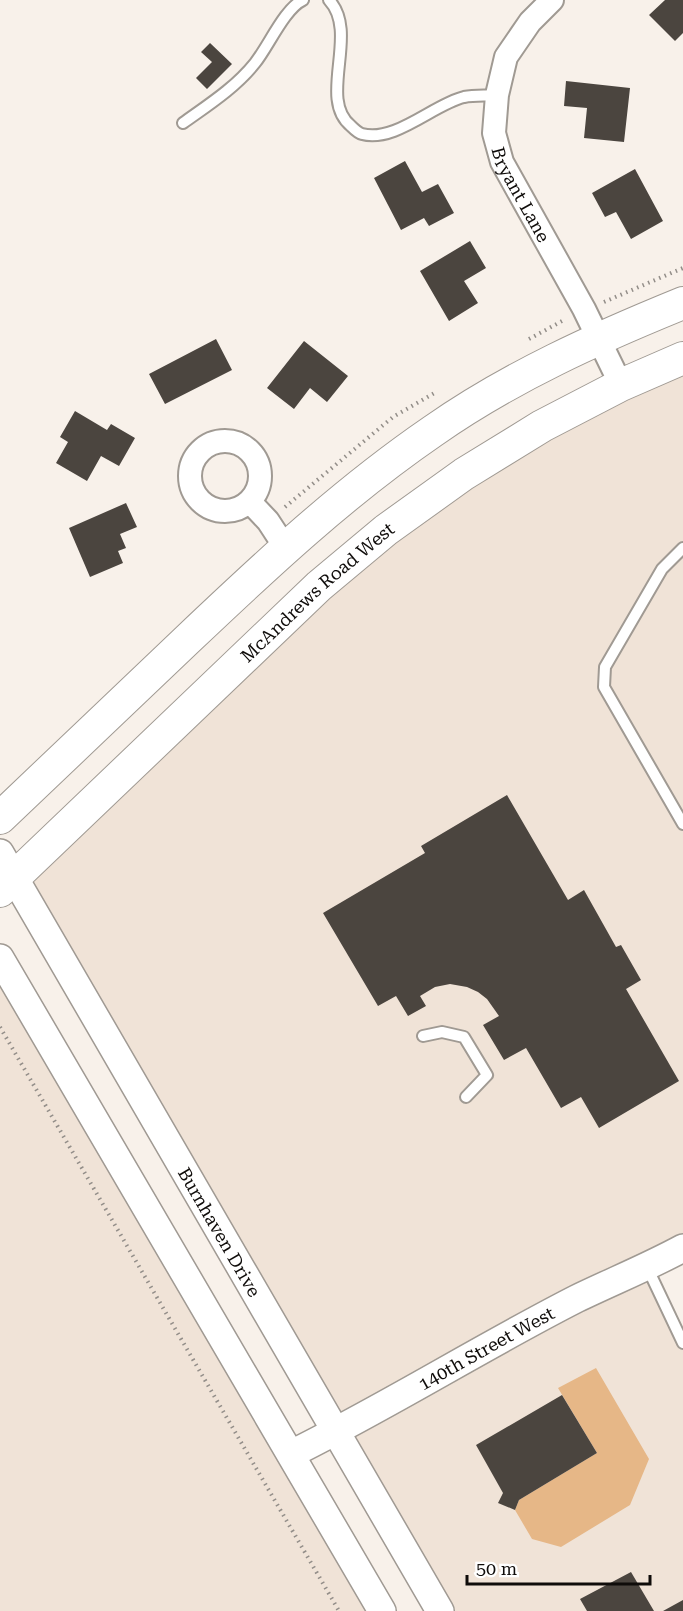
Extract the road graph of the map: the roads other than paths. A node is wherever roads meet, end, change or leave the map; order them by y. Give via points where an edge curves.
1 (303, 0) edge
2 (329, 0) edge
3 (552, 0) edge
4 (497, 95) junction
5 (183, 123) dead end
6 (683, 303) edge
7 (598, 338) junction
8 (683, 358) edge
9 (621, 385) junction
10 (250, 502) dead end
11 (285, 547) junction
12 (683, 548) edge
13 (0, 818) edge
14 (683, 824) edge
15 (5, 873) edge
16 (0, 958) edge
17 (423, 1036) dead end
18 (466, 1097) dead end
19 (683, 1248) edge
20 (647, 1267) junction
21 (683, 1343) edge
22 (336, 1431) junction
23 (291, 1454) junction
24 (382, 1611) edge
25 (440, 1611) edge

1 - 5 lane via 231,89
2 - 4 lane via 338,14 341,35 337,105 345,122 360,134 381,135 463,98
3 - 4 street, Bryant Lane via 530,22 506,57
4 - 7 street, Bryant Lane via 494,133 502,162
6 - 7 main road
7 - 9 street, Bryant Lane
7 - 11 main road via 506,386 434,430 355,488
8 - 9 main road, McAndrews Road West
9 - 15 main road, McAndrews Road West via 542,426 464,474 387,530 319,586
10 - 11 street
11 - 13 main road
12 - 14 lane via 662,569 605,667 604,687
15 - 22 street, Burnhaven Drive
16 - 23 street
17 - 18 lane via 442,1032 465,1037 487,1075
19 - 20 street, 140th Street West
20 - 21 lane
20 - 22 street, 140th Street West via 577,1299
22 - 23 street, 140th Street West
22 - 25 street, Burnhaven Drive
23 - 24 street

